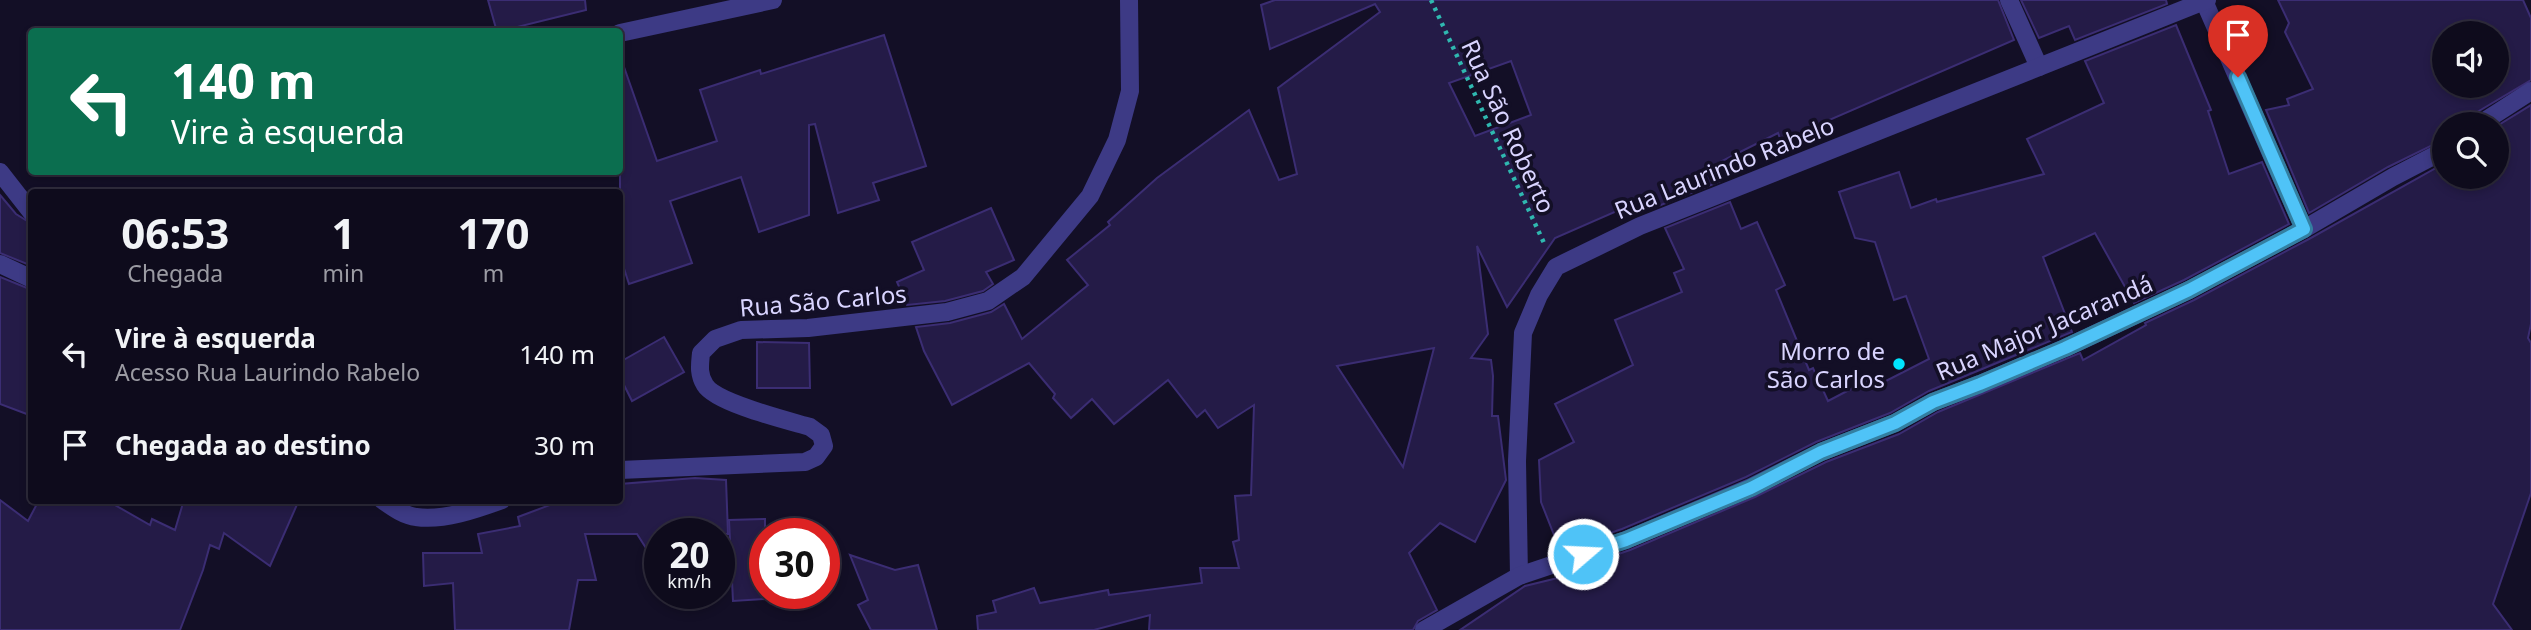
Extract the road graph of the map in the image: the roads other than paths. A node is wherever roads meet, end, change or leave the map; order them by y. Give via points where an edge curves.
1 (773, 0) edge
2 (1129, 0) edge
3 (2009, 0) edge
4 (2206, 1) edge
5 (623, 32) edge
6 (2039, 67) junction
7 (2531, 91) edge
8 (2499, 112) edge
9 (2432, 157) edge
10 (0, 172) edge
11 (28, 208) edge
12 (2304, 229) junction
13 (0, 264) edge
14 (28, 277) edge
15 (623, 470) edge
16 (388, 504) edge
17 (489, 504) edge
18 (1519, 576) junction
19 (1424, 630) edge

1 - 5 street
2 - 15 street, Rua São Carlos via 1130,91 1117,140 1090,197 1023,277 988,301 947,312 808,328 741,330 715,339 701,353 699,372 705,386 718,397 810,428 821,435 824,446 805,462
3 - 6 street
4 - 6 street, Rua Laurindo Rabelo
4 - 12 street
6 - 18 street, Rua Laurindo Rabelo via 1640,226 1556,267 1523,333 1517,449
7 - 8 street
9 - 12 street, Rua Major Jacarandá
10 - 11 street
12 - 18 street, Rua Major Jacarandá via 2189,290 1821,452 1751,488 1626,540
13 - 14 street
16 - 17 street via 416,517 460,513
18 - 19 street, Rua Major Jacarandá

